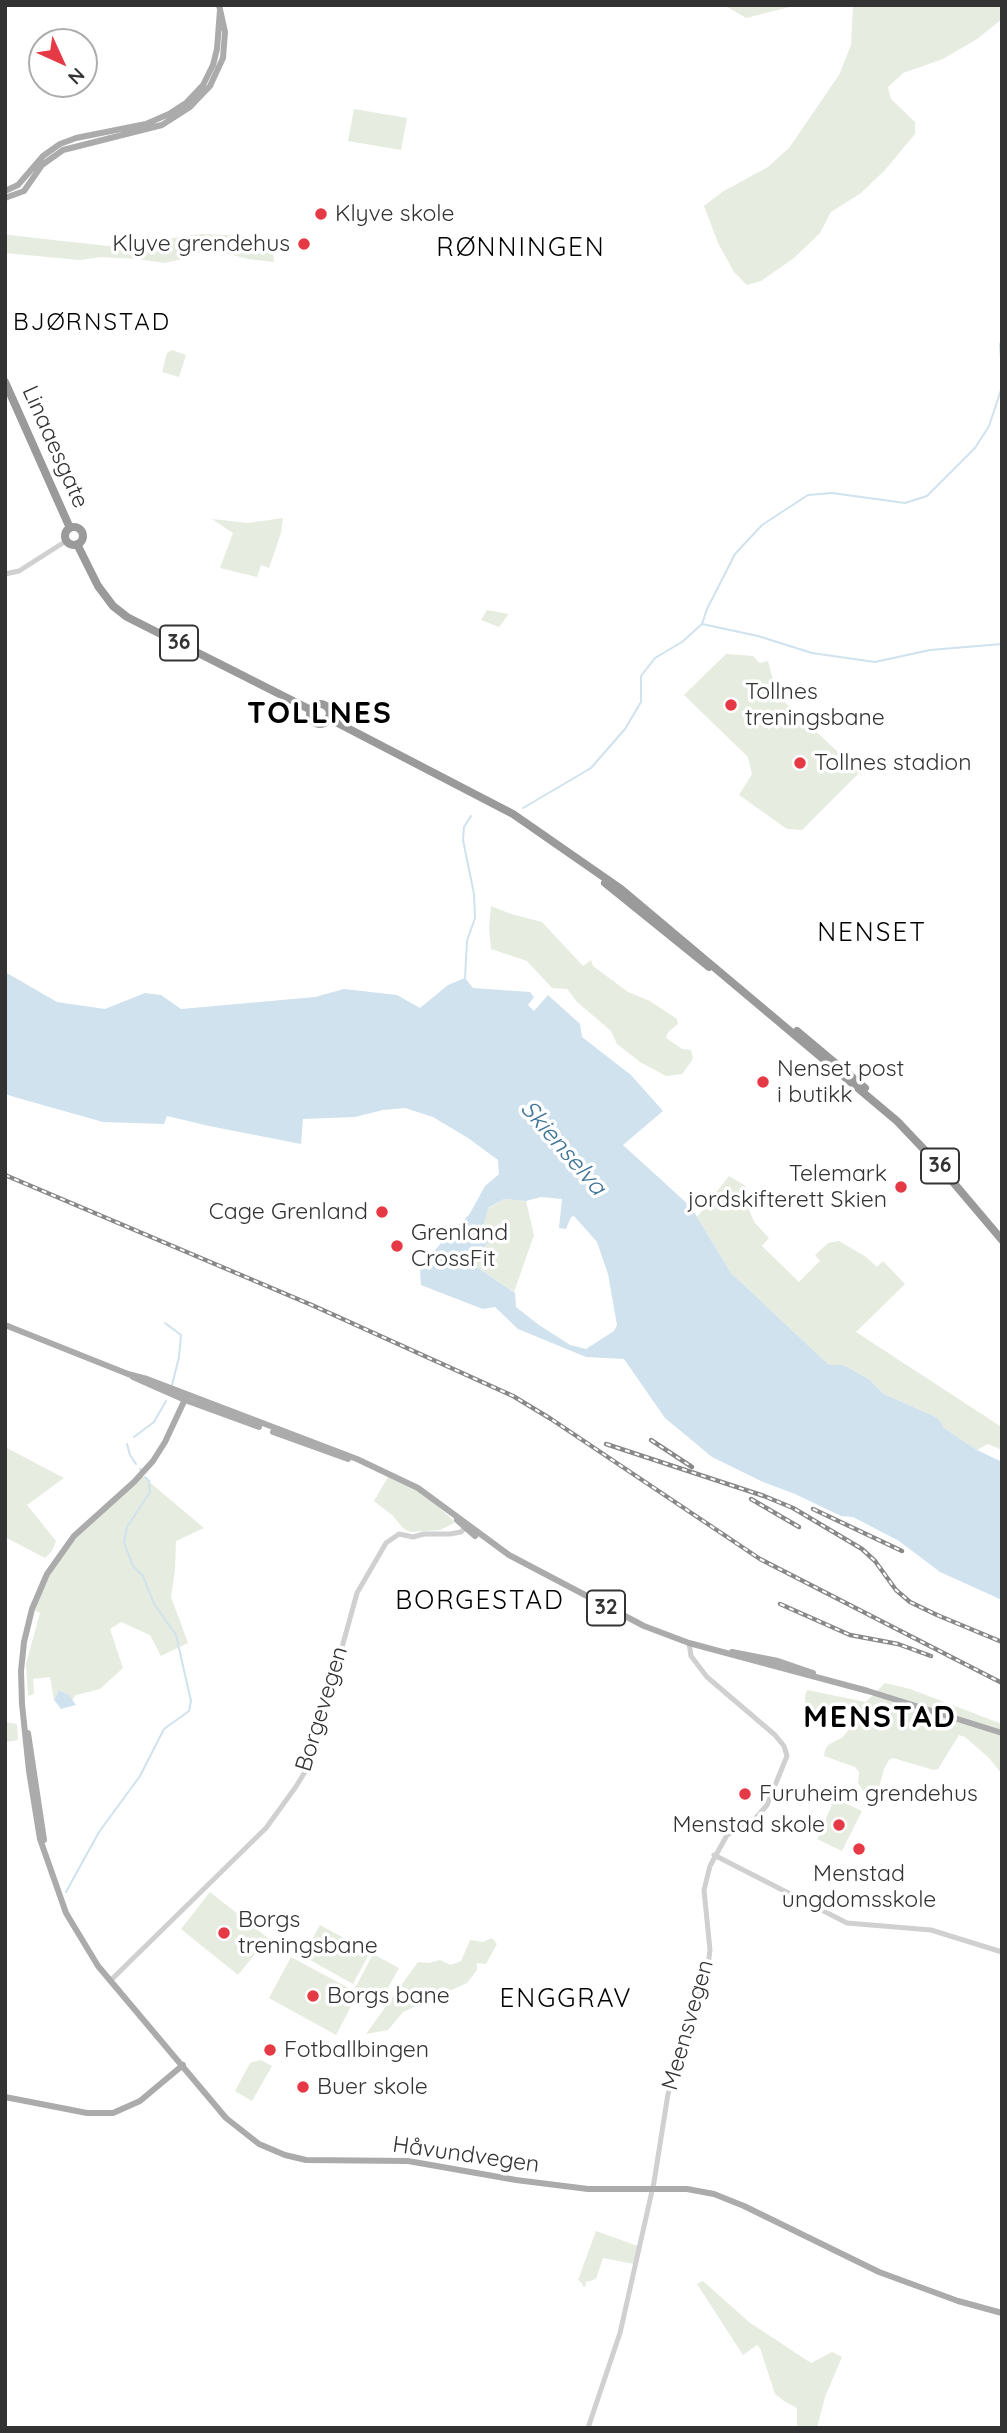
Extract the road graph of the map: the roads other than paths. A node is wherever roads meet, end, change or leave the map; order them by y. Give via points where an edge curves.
1 (220, 7) edge
2 (5, 191) edge
3 (5, 198) edge
4 (5, 382) edge
5 (70, 528) junction
6 (66, 541) junction
7 (77, 544) junction
8 (5, 574) edge
9 (311, 710) junction
10 (328, 718) junction
11 (979, 1215) junction
12 (1002, 1240) edge
13 (1002, 1249) edge
14 (5, 1325) edge
15 (186, 1397) junction
16 (467, 1526) junction
17 (689, 1643) junction
18 (1002, 1732) edge
19 (714, 1855) junction
20 (1002, 1952) edge
21 (110, 1981) junction
22 (183, 2065) junction
23 (5, 2097) edge
24 (653, 2190) junction
25 (1002, 2313) edge
26 (588, 2428) edge

1 - 2 main road via 213,65 186,103 146,124 61,144 40,158 18,185
1 - 3 main road via 225,32 222,58 209,86 190,107 162,125 63,150 42,165 24,191
4 - 5 highway, Linaaesgate / 36
5 - 6 highway
5 - 7 highway, 36 via 82,533
6 - 7 highway
6 - 8 street via 19,571
7 - 9 highway, 36 via 103,593 127,617
9 - 10 highway, 36 via 324,705
9 - 10 highway, 36 via 315,723
10 - 11 highway, 36 via 513,814 621,889 897,1121
11 - 12 highway, 36
11 - 13 highway, 36
14 - 15 main road, 32
15 - 16 main road, 32 via 418,1488
15 - 21 main road, Håvundvegen via 153,1461 81,1528 47,1574 24,1642 23,1714 48,1864 73,1926
16 - 17 main road, 32 via 487,1543 630,1620
16 - 21 street, Borgevegen via 450,1534 401,1534 386,1543 357,1594 301,1779 266,1828
17 - 18 main road, 32 via 778,1661
17 - 19 street, Meensvegen via 691,1656 707,1676 775,1735 788,1756 763,1812 727,1835
19 - 20 street via 847,1923 931,1930
19 - 24 street, Meensvegen via 704,1890 709,1958 671,2080
21 - 22 main road, Håvundvegen
22 - 23 main road via 140,2101 106,2114
22 - 24 main road, Håvundvegen via 234,2126 285,2155 321,2161 408,2161 549,2185
24 - 25 main road, Håvundvegen via 687,2189 722,2196 888,2276
24 - 26 street, Meensvegen via 620,2333

